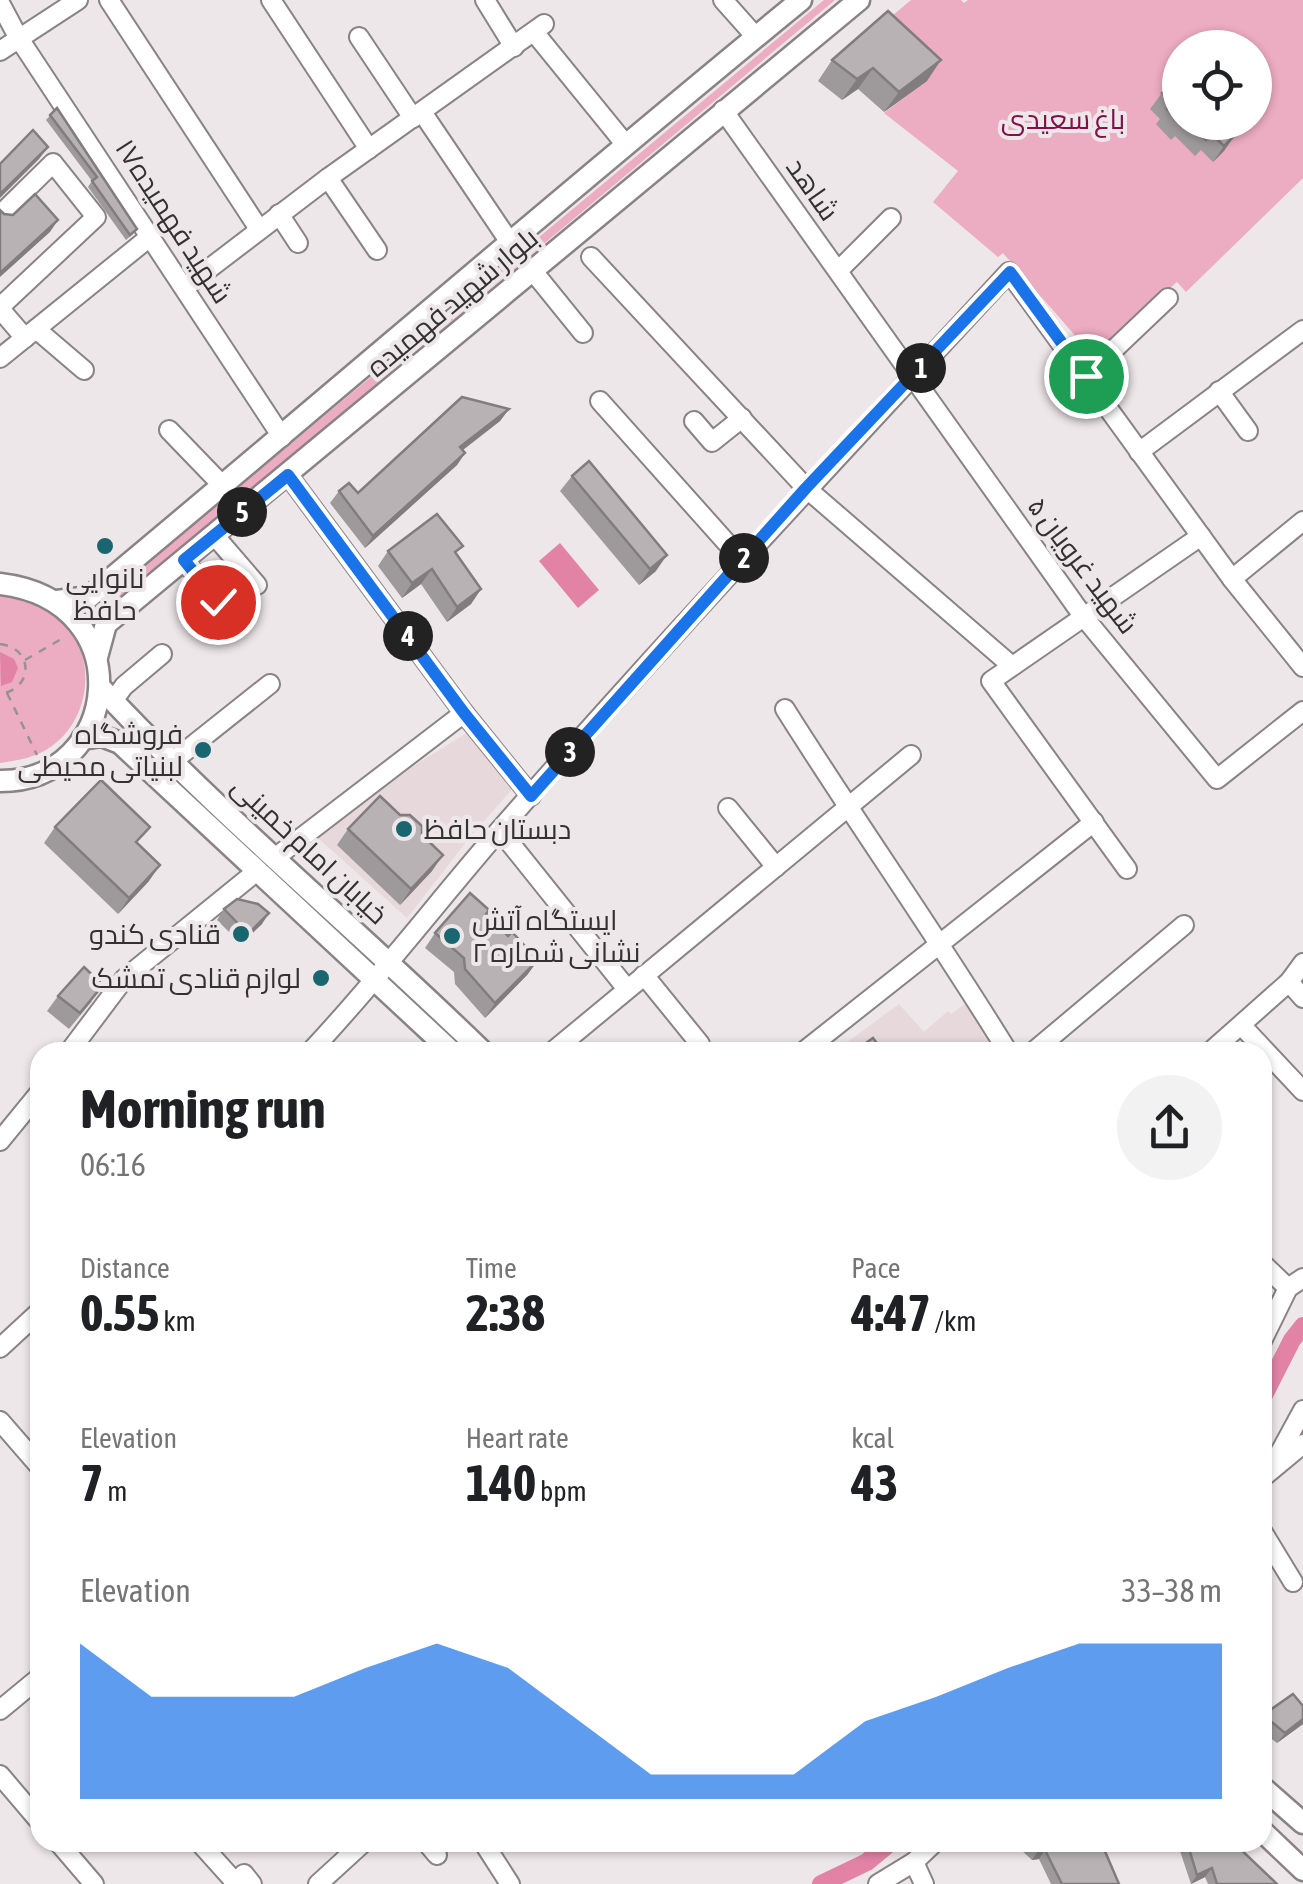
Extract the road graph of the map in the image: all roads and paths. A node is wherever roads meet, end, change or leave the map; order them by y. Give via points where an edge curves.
1 (78, 0) edge
2 (109, 0) edge
3 (271, 0) edge
4 (485, 0) edge
5 (723, 0) edge
6 (801, 0) edge
7 (859, 0) edge
8 (0, 4) edge
9 (18, 37) junction
10 (360, 37) dead end
11 (756, 37) junction
12 (514, 47) junction
13 (0, 51) edge
14 (724, 110) junction
15 (417, 115) junction
16 (626, 146) junction
17 (368, 149) junction
18 (328, 178) junction
19 (279, 214) junction
20 (0, 215) edge
21 (891, 218) dead end
22 (259, 229) junction
23 (151, 236) junction
24 (509, 241) junction
25 (298, 243) dead end
26 (376, 250) dead end
27 (592, 256) dead end
28 (532, 270) junction
29 (838, 271) junction
30 (185, 287) junction
31 (1168, 298) dead end
32 (858, 299) joint
33 (0, 308) edge
34 (1303, 330) edge
35 (30, 333) junction
36 (583, 333) dead end
37 (0, 358) edge
38 (84, 370) dead end
39 (913, 376) junction
40 (1086, 376) junction
41 (1219, 391) junction
42 (600, 401) dead end
43 (742, 418) junction
44 (694, 421) dead end
45 (169, 430) dead end
46 (1248, 431) dead end
47 (282, 437) junction
48 (1139, 452) junction
49 (288, 475) junction
50 (223, 486) junction
51 (806, 488) junction
52 (1303, 522) edge
53 (214, 535) junction
54 (1202, 536) junction
55 (184, 560) junction
56 (742, 560) junction
57 (1232, 579) junction
58 (0, 584) edge
59 (257, 585) dead end
60 (58, 601) junction
61 (218, 602) dead end
62 (1084, 616) junction
63 (0, 644) edge
64 (162, 654) dead end
65 (97, 657) junction
66 (1012, 666) junction
67 (1303, 667) edge
68 (270, 684) dead end
69 (0, 694) edge
70 (8, 694) junction
71 (106, 694) junction
72 (785, 709) dead end
73 (1303, 711) edge
74 (464, 713) junction
75 (82, 739) junction
76 (911, 755) dead end
77 (173, 761) junction
78 (44, 771) junction
79 (0, 780) edge
80 (531, 796) junction
81 (728, 808) dead end
82 (847, 808) junction
83 (1094, 822) junction
84 (510, 843) dead end
85 (276, 857) junction
86 (776, 867) junction
87 (1128, 869) dead end
88 (257, 871) junction
89 (1184, 925) dead end
90 (942, 943) junction
91 (390, 962) junction
92 (1303, 962) edge
93 (644, 975) junction
94 (376, 980) junction
95 (1289, 982) junction
96 (627, 989) junction
97 (1303, 998) edge
98 (1242, 1026) junction
99 (77, 1042) edge
100 (319, 1042) edge
101 (441, 1042) edge
102 (473, 1042) edge
103 (564, 1042) edge
104 (698, 1042) edge
105 (816, 1042) edge
106 (1002, 1042) edge
107 (1045, 1042) edge
108 (1222, 1042) edge
109 (1257, 1042) edge
110 (1272, 1058) edge
111 (1303, 1091) edge
112 (30, 1104) edge
113 (0, 1142) edge
114 (1272, 1269) edge
115 (1296, 1283) edge
116 (30, 1320) edge
117 (1272, 1324) edge
118 (0, 1348) edge
119 (1303, 1410) edge
120 (0, 1421) edge
121 (1303, 1444) edge
122 (30, 1456) edge
123 (1272, 1463) edge
124 (1272, 1468) edge
125 (1272, 1547) edge
126 (1293, 1582) dead end
127 (30, 1685) edge
128 (0, 1710) edge
129 (0, 1775) edge
130 (1272, 1795) edge
131 (30, 1810) edge
132 (1303, 1823) edge
133 (1272, 1841) edge
134 (67, 1852) edge
135 (209, 1852) edge
136 (353, 1852) edge
137 (489, 1852) edge
138 (924, 1852) edge
139 (914, 1862) junction
140 (1303, 1870) edge
141 (240, 1883) edge
142 (94, 1884) edge
143 (318, 1884) edge
144 (510, 1884) edge
145 (878, 1884) edge
146 (924, 1884) edge

1 - 9 street
2 - 22 street
3 - 17 street
4 - 12 street
5 - 11 street
6 - 11 main road, بلوار شهید فهمیده
7 - 14 main road, بلوار شهید فهمیده
8 - 9 street, شهید فهمیده۱۷
9 - 13 street
9 - 23 street, شهید فهمیده۱۷
10 - 15 street
11 - 16 main road, بلوار شهید فهمیده
12 - 15 street
12 - 16 street via 539,28
14 - 28 main road, بلوار شهید فهمیده
14 - 29 street, شاهد
15 - 17 street
15 - 24 street
16 - 24 main road, بلوار شهید فهمیده
17 - 18 street
18 - 19 street
18 - 26 street
19 - 22 street
19 - 25 street
20 - 33 street via 53,163 96,217
21 - 29 street
22 - 30 street
23 - 30 street, شهید فهمیده۱۷
23 - 35 street
24 - 47 main road, بلوار شهید فهمیده
27 - 43 street
28 - 36 street
28 - 49 main road, بلوار شهید فهمیده
29 - 32 street, شاهد
30 - 47 street, شهید فهمیده۱۷
31 - 40 street
32 - 39 street, شهید غرویان ۵
33 - 35 street
34 - 41 street
35 - 37 street
35 - 38 street
39 - 40 street via 1010,272
39 - 51 street
39 - 62 street, شهید غرویان ۵
40 - 48 street
41 - 46 street
41 - 48 street
42 - 56 street
43 - 44 street via 712,442
43 - 51 street
45 - 50 street
47 - 50 main road, بلوار شهید فهمیده
48 - 54 street
49 - 53 main road, بلوار شهید فهمیده
49 - 74 street
50 - 60 main road, بلوار شهید فهمیده via 89,597
51 - 56 street
51 - 66 street
52 - 57 street
53 - 55 main road, بلوار شهید فهمیده
53 - 59 street
54 - 57 street
54 - 62 street
55 - 61 street
55 - 65 main road, بلوار شهید فهمیده via 106,624
56 - 80 street
57 - 67 street
58 - 60 main road
60 - 65 main road
62 - 66 street
62 - 73 street, شهید غرویان ۵ via 1217,779
63 - 70 path via 15,647 27,669
64 - 71 street
65 - 71 main road
66 - 83 street via 991,681
68 - 77 street
69 - 70 path
70 - 78 path
71 - 75 main road
71 - 77 main road, خیابان امام خمینی
72 - 82 street
74 - 80 street
74 - 85 street
75 - 78 main road
75 - 88 main road, خیابان امام خمینی via 102,736 120,743
76 - 82 street
77 - 85 main road, خیابان امام خمینی
78 - 79 main road
80 - 91 street
81 - 86 street
82 - 86 street
82 - 90 street
83 - 87 street
83 - 90 street
84 - 96 street
85 - 91 main road, خیابان امام خمینی
86 - 93 street
88 - 94 main road, خیابان امام خمینی
88 - 99 street via 124,979
89 - 107 street
90 - 105 street
90 - 106 street
91 - 94 street
91 - 102 main road, خیابان امام خمینی
92 - 95 street
93 - 96 street
93 - 104 street
94 - 100 street
94 - 101 main road, خیابان امام خمینی
95 - 97 street
95 - 98 street
96 - 103 street
98 - 108 street
98 - 109 street
110 - 111 street
112 - 113 street
114 - 115 street
115 - 117 street
116 - 118 street
119 - 123 street
120 - 122 street
121 - 124 street
125 - 126 street
127 - 128 street
129 - 131 street
130 - 132 main road
133 - 140 main road
134 - 142 street
135 - 141 street
136 - 143 street
137 - 144 street
138 - 139 street
139 - 145 street
139 - 146 street

